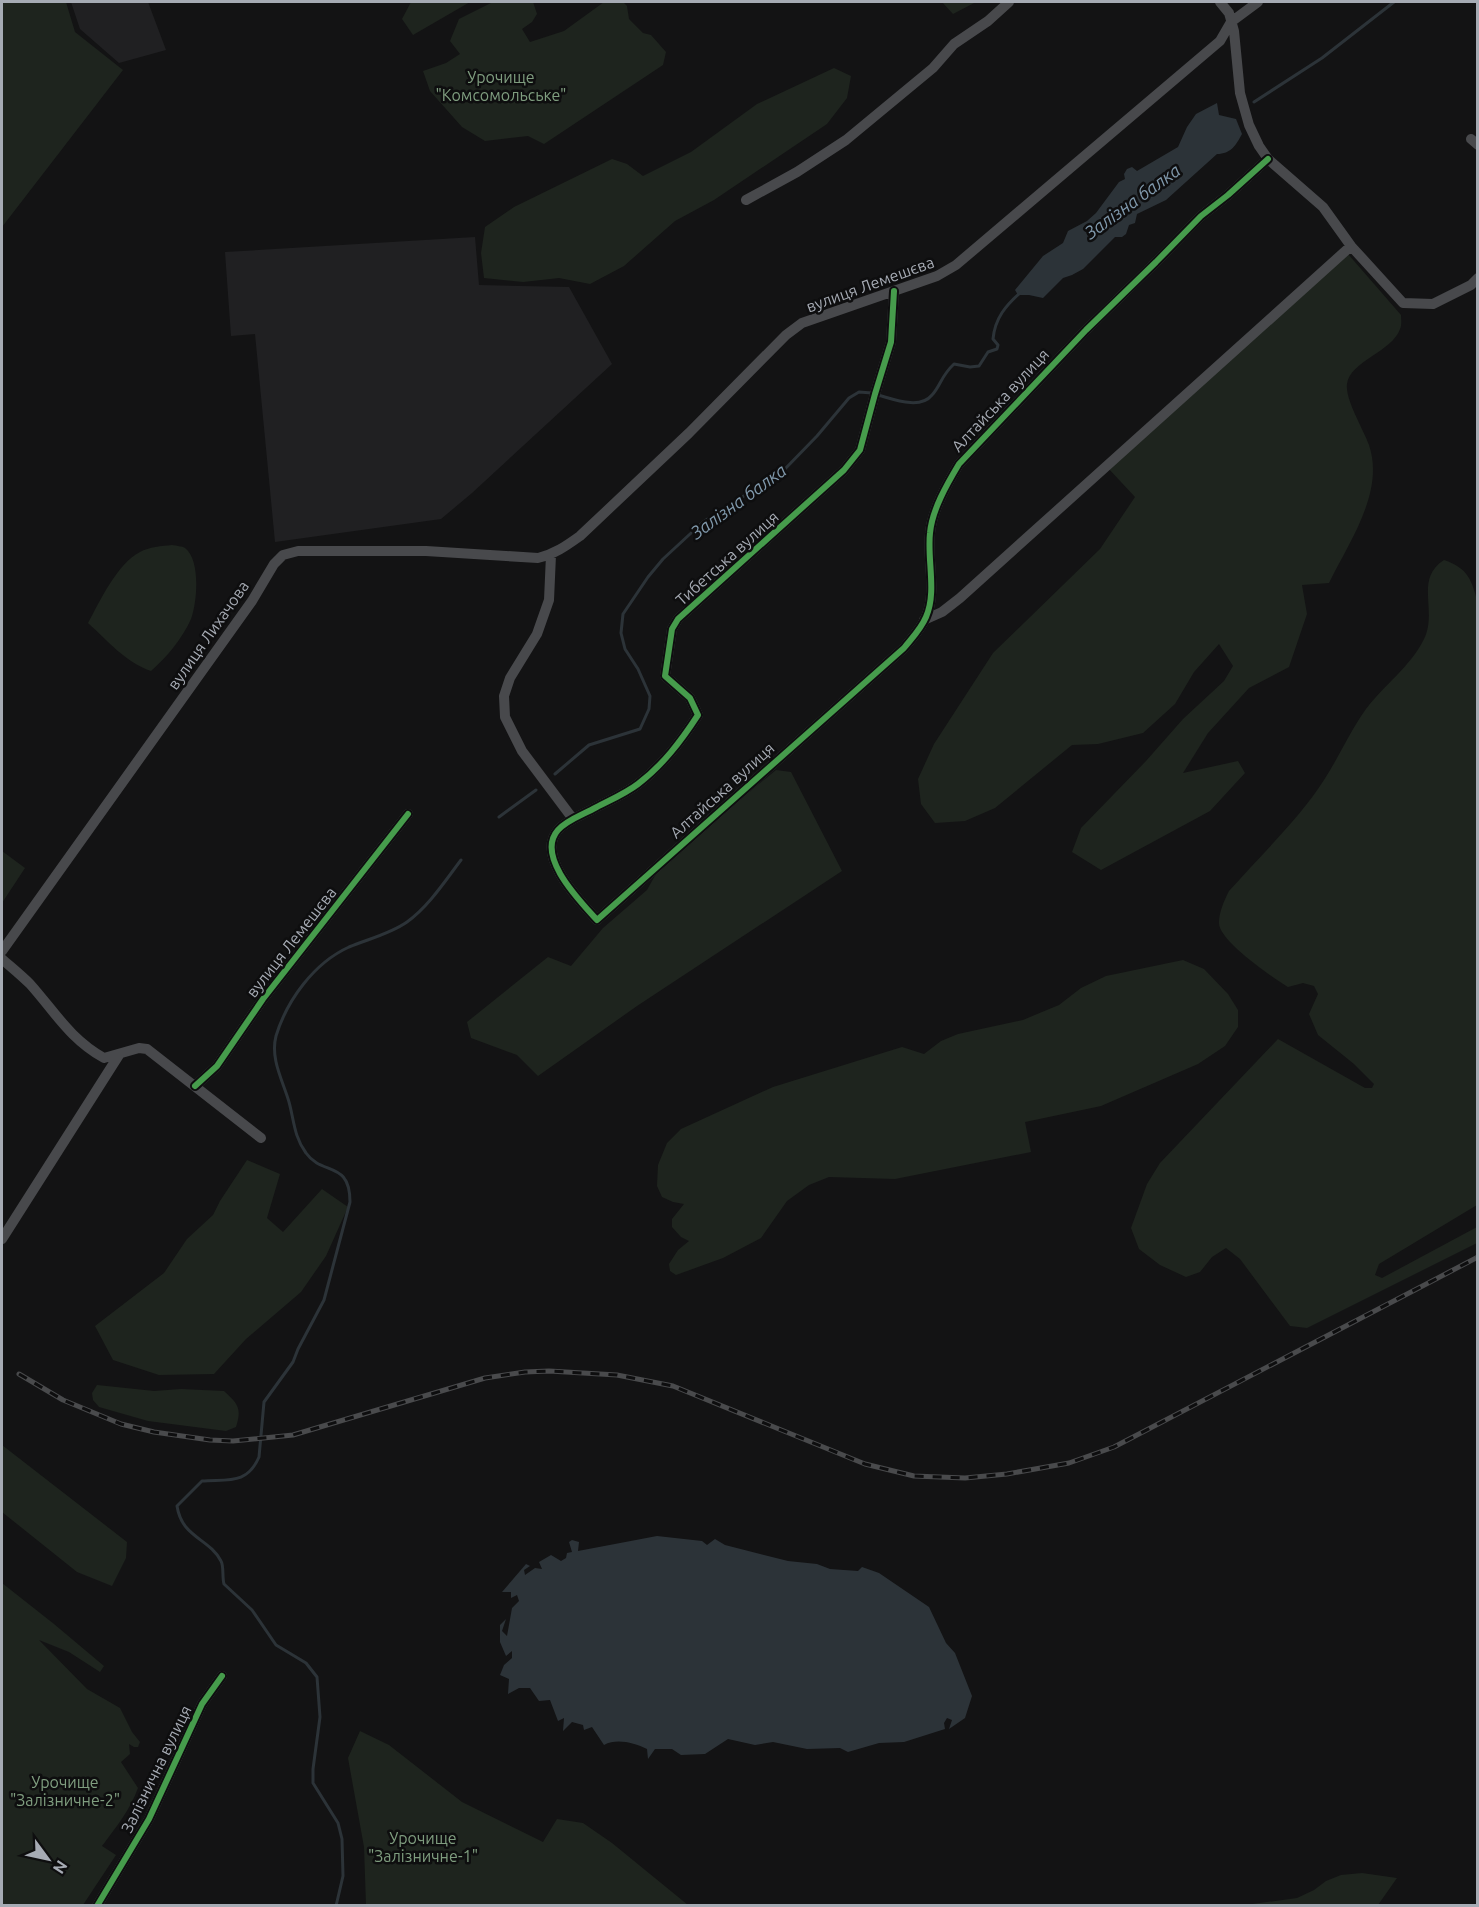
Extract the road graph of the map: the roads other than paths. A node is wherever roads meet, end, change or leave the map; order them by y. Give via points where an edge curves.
1 (1009, 2) edge
2 (1220, 2) edge
3 (1258, 2) edge
4 (1231, 22) junction
5 (1268, 159) junction
6 (746, 200) dead end
7 (1351, 246) junction
8 (1478, 278) edge
9 (894, 291) junction
10 (551, 555) junction
11 (924, 620) junction
12 (408, 814) dead end
13 (573, 819) junction
14 (597, 920) joint
15 (2, 951) edge
16 (2, 958) edge
17 (115, 1056) junction
18 (195, 1086) junction
19 (261, 1138) dead end
20 (2, 1239) edge
21 (222, 1676) dead end
22 (97, 1905) edge

1 - 6 street via 954,44 933,68 846,140
2 - 4 street
3 - 4 street, вулиця Лемешєва
4 - 5 street via 1240,93 1249,125
4 - 9 street, вулиця Лемешєва via 1220,41 975,250 937,276
5 - 7 street via 1323,207
5 - 11 street, Алтайська вулиця via 1201,216 958,464 943,490 930,531 930,603
7 - 8 street via 1403,303 1433,304 1472,285
7 - 11 street, Алтайська вулиця via 960,598
9 - 10 street, вулиця Лемешєва via 802,323 786,335 580,536
9 - 13 street, Тибетська вулиця via 891,342 860,450 844,470 678,619 672,629 665,676 690,699 698,715 671,754 638,785
10 - 13 street via 549,600 537,634 510,678 504,696 505,717 522,751
10 - 15 street, вулиця Лихачова via 538,558 426,551 298,551 283,555
11 - 14 street, Алтайська вулиця via 904,648
12 - 18 street, вулиця Лемешєва via 262,999 217,1066
13 - 14 street, Тибетська вулиця via 559,829 551,849 561,876
16 - 17 street via 75,1037 104,1058
17 - 18 street via 147,1049
17 - 20 street
18 - 19 street
21 - 22 street, Залізнична вулиця via 202,1704 160,1799

